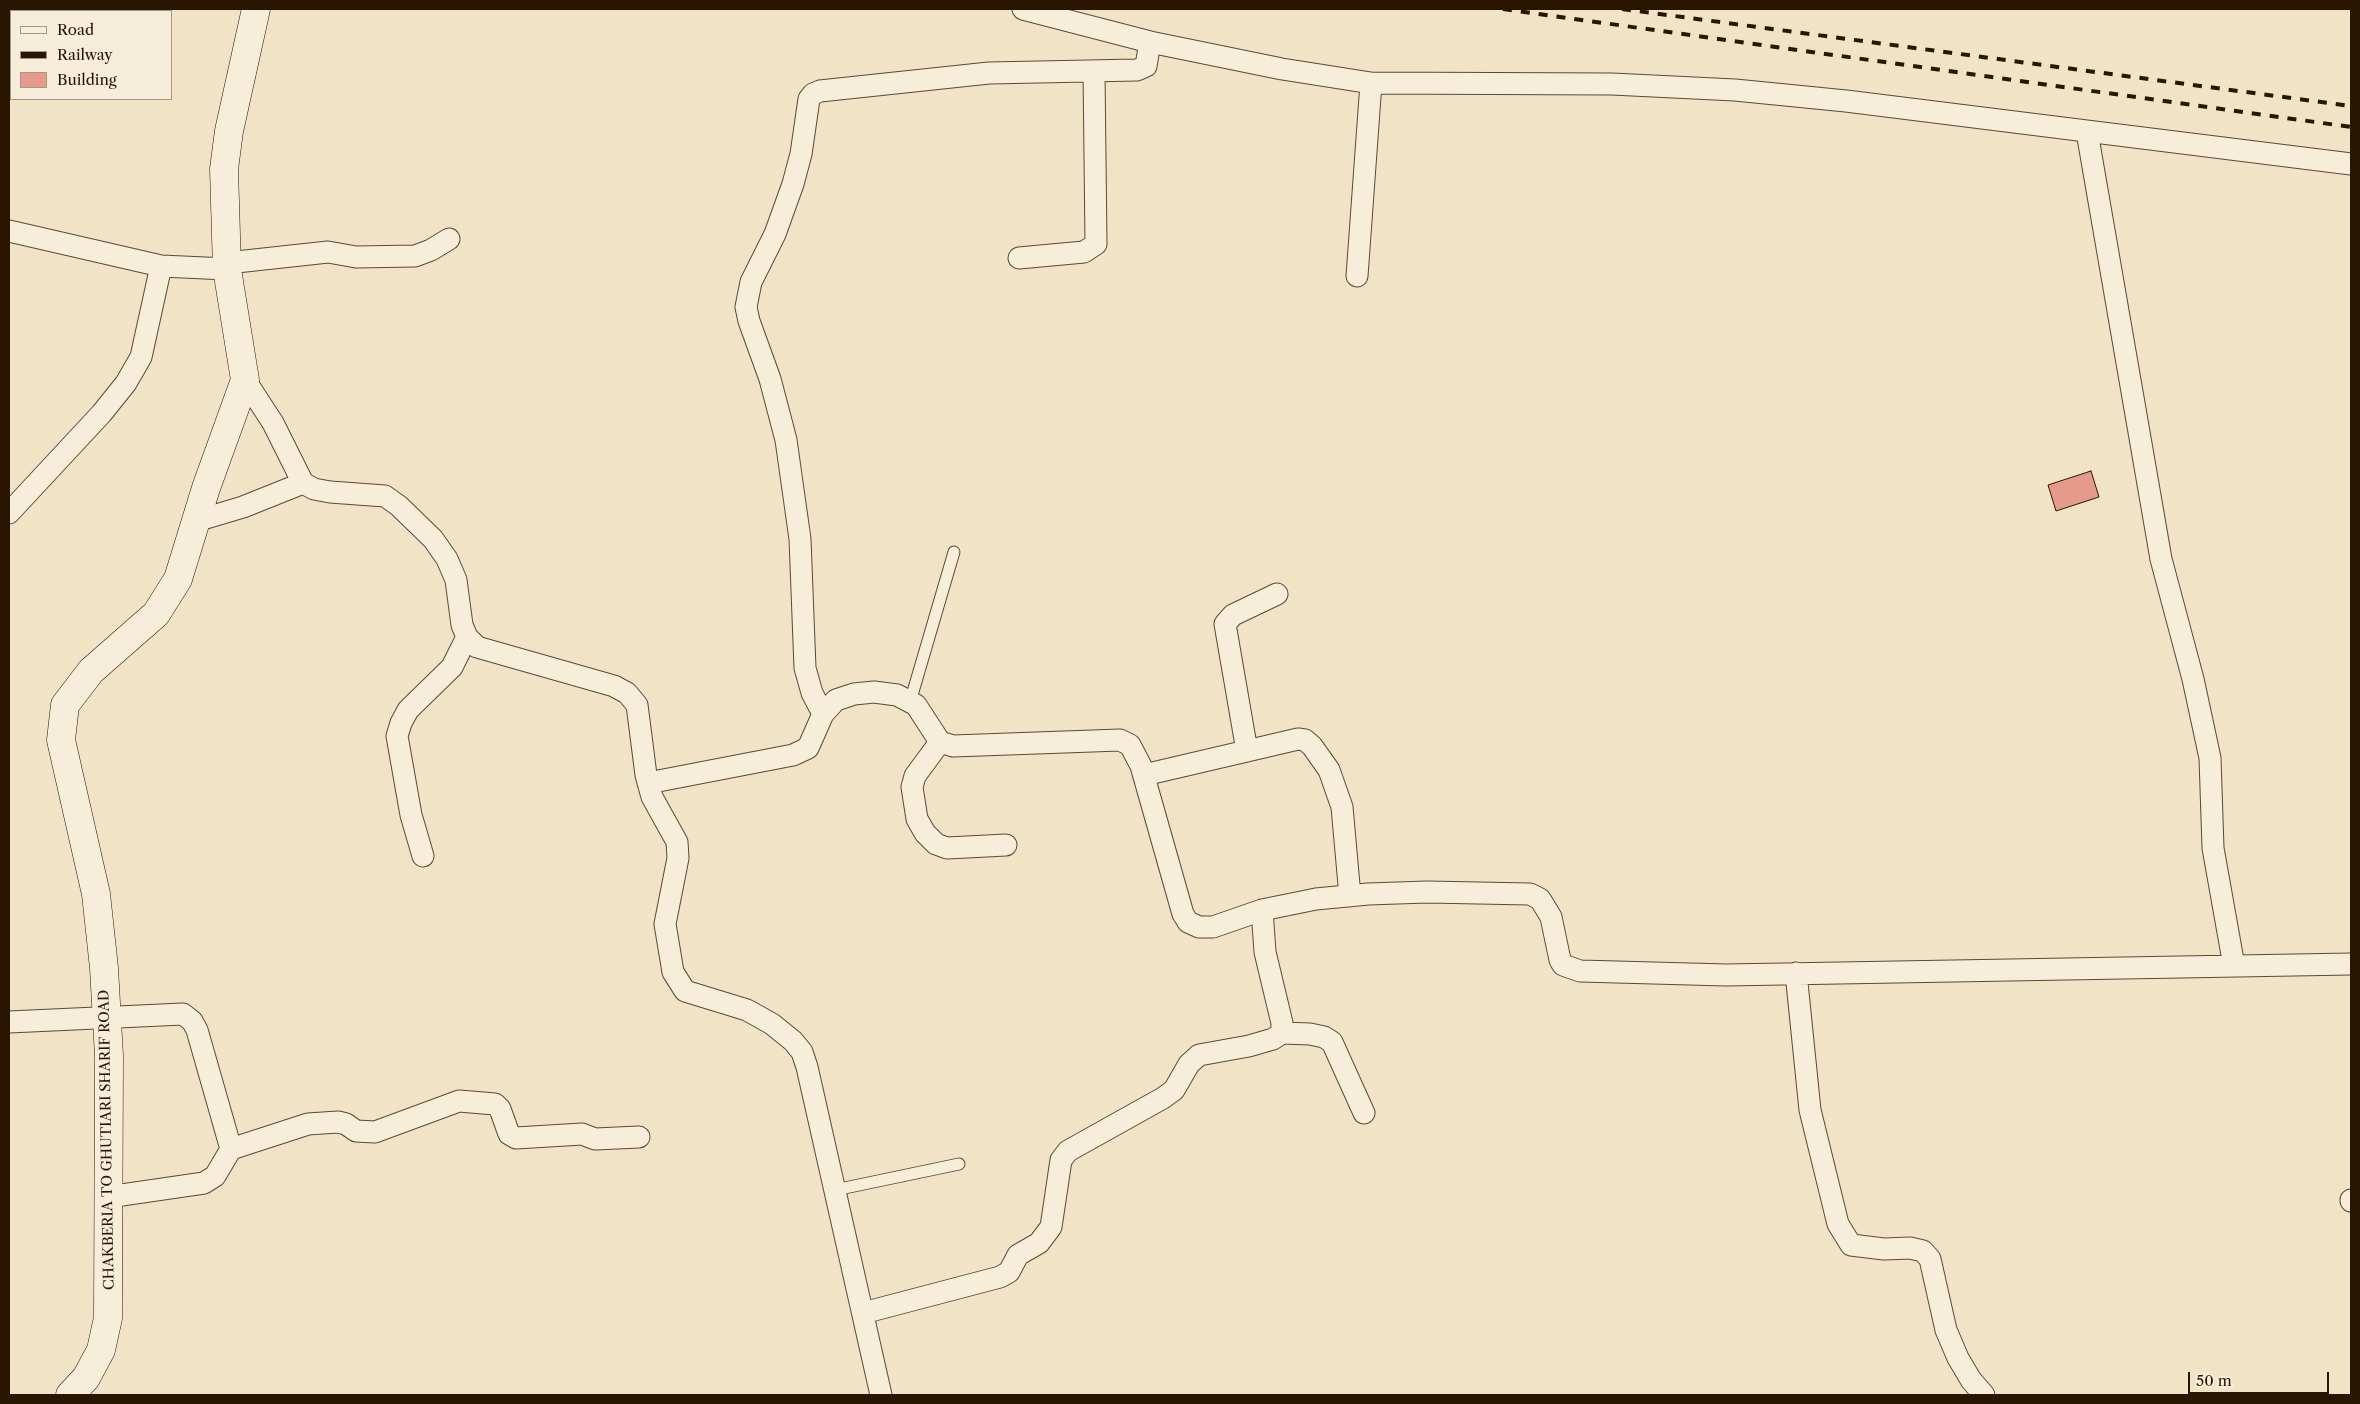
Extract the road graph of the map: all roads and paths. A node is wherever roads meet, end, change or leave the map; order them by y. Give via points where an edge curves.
1 (256, 9) edge
2 (1023, 9) edge
3 (1150, 42) junction
4 (1094, 71) junction
5 (1371, 83) junction
6 (2087, 132) junction
7 (2351, 164) edge
8 (9, 232) edge
9 (449, 239) dead end
10 (1019, 258) dead end
11 (161, 266) junction
12 (227, 266) junction
13 (1357, 276) dead end
14 (245, 380) junction
15 (303, 483) junction
16 (9, 513) edge
17 (196, 521) junction
18 (954, 552) dead end
19 (1277, 594) dead end
20 (467, 637) junction
21 (910, 702) junction
22 (823, 714) junction
23 (940, 742) junction
24 (1247, 751) junction
25 (1144, 775) junction
26 (648, 783) junction
27 (1006, 845) dead end
28 (423, 856) dead end
29 (1350, 896) junction
30 (1262, 910) junction
31 (2351, 964) edge
32 (2234, 966) junction
33 (1796, 973) junction
34 (107, 1018) junction
35 (9, 1022) edge
36 (1282, 1032) junction
37 (1364, 1113) dead end
38 (639, 1137) dead end
39 (231, 1149) junction
40 (959, 1164) dead end
41 (835, 1190) junction
42 (108, 1198) junction
43 (863, 1312) junction
44 (70, 1395) edge
45 (881, 1395) edge
46 (1984, 1395) edge

1 - 12 main road, CHAKBERIA TO GHUTIARI SHARIF ROAD via 229,131 224,169
2 - 3 street
3 - 4 street via 1143,69
3 - 5 street
4 - 10 street via 1096,244 1084,252
4 - 22 street via 989,73 820,90 809,99 793,184 751,282 746,307 786,440 800,539 805,668 812,694
5 - 6 street via 1612,84 1735,90
5 - 13 street
6 - 7 street
6 - 32 street via 2161,559 2210,758 2213,848
8 - 11 street
9 - 12 street via 415,256 356,257 328,252
11 - 12 street
11 - 16 street via 141,357 126,383
12 - 14 main road, CHAKBERIA TO GHUTIARI SHARIF ROAD
14 - 15 street via 273,423
14 - 17 main road, CHAKBERIA TO GHUTIARI SHARIF ROAD
15 - 17 street via 243,508
15 - 20 street via 330,492 385,496 399,506 433,539 447,559 456,580 462,625
17 - 34 main road, CHAKBERIA TO GHUTIARI SHARIF ROAD via 178,579 156,614 91,671 65,705 60,740 96,894
18 - 21 lane
19 - 24 street via 1233,615 1224,629
20 - 26 street via 477,647 614,686 627,694 637,705
20 - 28 street via 452,667 408,710 397,736 411,816
21 - 22 street via 897,695 854,694 836,700
21 - 23 street via 916,705
22 - 26 street via 808,748 802,752
23 - 25 street via 972,747 1120,740 1135,752
23 - 27 street via 912,786 917,819 925,833 936,844 947,848
24 - 25 street
24 - 29 street via 1298,739 1305,740 1318,754 1329,770 1342,807
25 - 30 street via 1188,922 1199,927 1213,927
26 - 41 street via 652,797 677,842 678,858 665,924 677,981 694,996 747,1010 772,1024 802,1052
29 - 30 street
29 - 33 street via 1427,892 1530,894 1540,899 1551,917 1563,965 1580,970
30 - 36 street via 1265,952
31 - 32 street
32 - 33 street
33 - 46 street via 1810,1110 1838,1224 1852,1245 1910,1248 1923,1251 1930,1259 1946,1330 1958,1358
34 - 35 street
34 - 39 street via 183,1014 192,1021
34 - 42 main road, CHAKBERIA TO GHUTIARI SHARIF ROAD
36 - 37 street via 1310,1034 1332,1042
36 - 43 street via 1273,1040 1199,1056 1189,1064 1174,1090 1163,1098 1068,1151 1061,1160 1051,1227 1039,1243 1018,1255 1008,1272 1000,1277
38 - 39 street via 595,1139 582,1134 516,1138 509,1134 498,1106 467,1100 375,1132 356,1131 338,1122 308,1124
39 - 42 street via 215,1176 204,1183
40 - 41 lane
41 - 43 street
42 - 44 main road, CHAKBERIA TO GHUTIARI SHARIF ROAD via 108,1318 102,1350 86,1378
43 - 45 street

